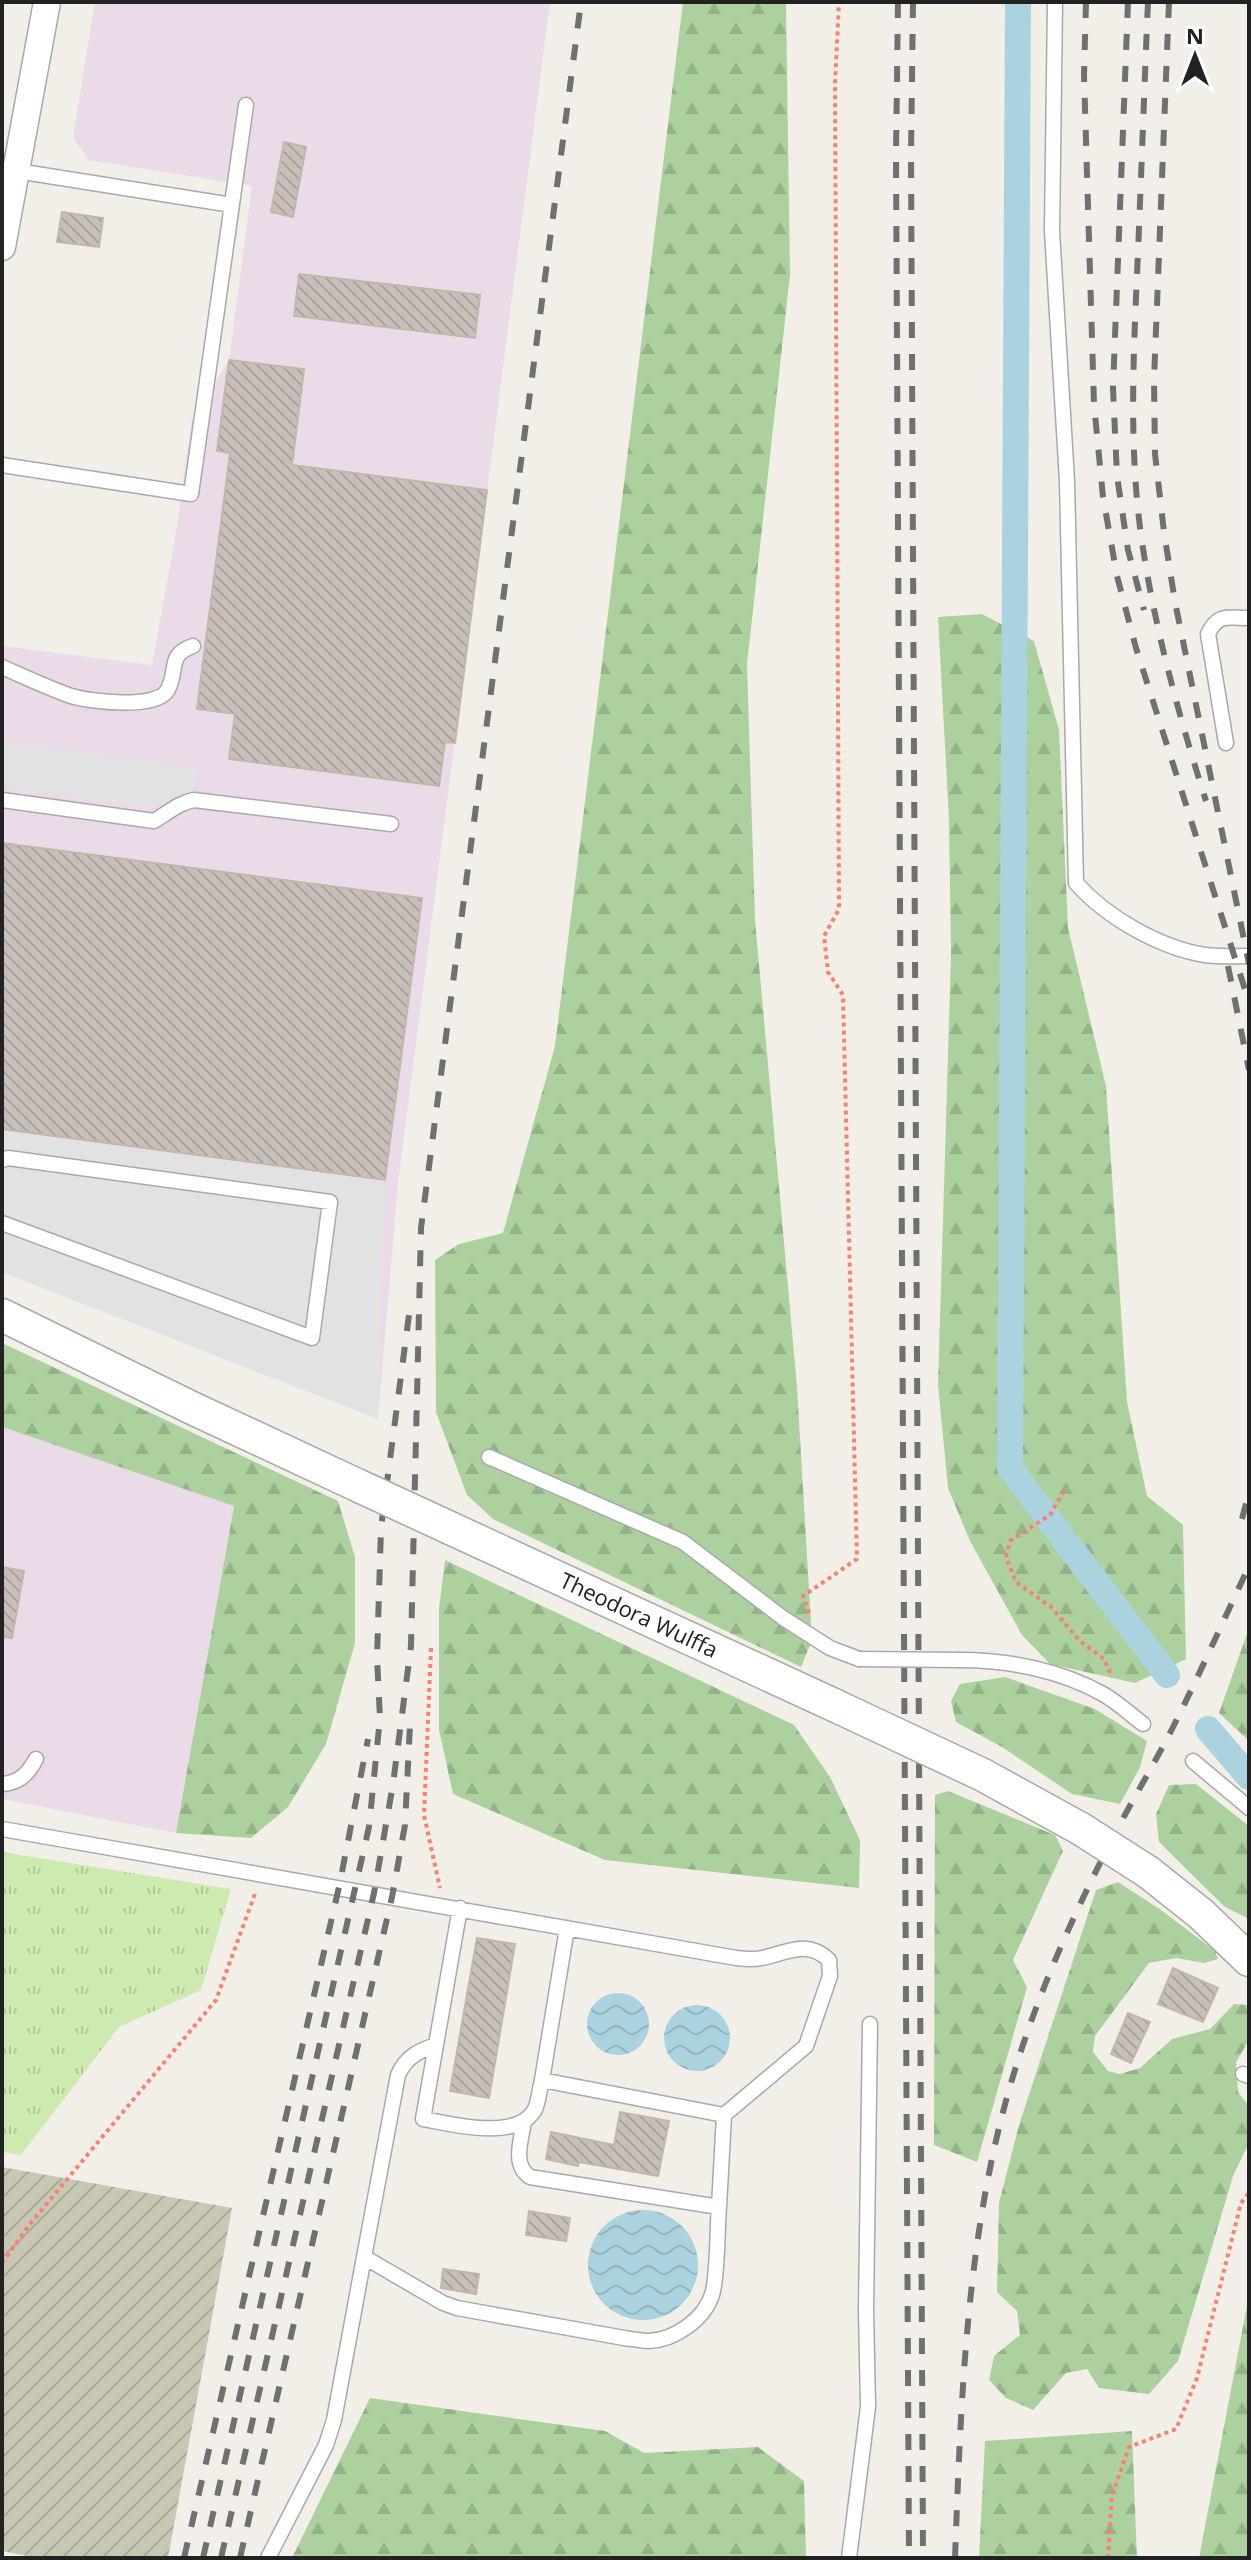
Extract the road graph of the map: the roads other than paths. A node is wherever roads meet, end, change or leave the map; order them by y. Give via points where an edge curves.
1 (47, 2) edge
2 (1055, 2) edge
3 (246, 105) dead end
4 (17, 171) junction
5 (232, 205) junction
6 (2, 247) edge
7 (2, 465) edge
8 (1249, 618) edge
9 (193, 646) dead end
10 (2, 667) edge
11 (1226, 743) dead end
12 (2, 800) edge
13 (391, 824) dead end
14 (1249, 956) edge
15 (2, 1160) edge
16 (2, 1223) edge
17 (2, 1315) edge
18 (489, 1457) dead end
19 (1143, 1724) dead end
20 (36, 1759) dead end
21 (1193, 1761) dead end
22 (2, 1784) edge
23 (1249, 1808) edge
24 (2, 1829) edge
25 (452, 1907) junction
26 (567, 1928) junction
27 (1249, 1960) edge
28 (870, 2024) dead end
29 (436, 2045) junction
30 (542, 2080) junction
31 (724, 2115) junction
32 (524, 2122) junction
33 (719, 2207) junction
34 (364, 2257) junction
35 (268, 2558) edge
36 (849, 2558) edge

1 - 4 street
2 - 14 lane via 1052,231 1067,481 1076,883 1116,918 1151,937 1203,954
3 - 5 lane
4 - 5 lane
4 - 6 street
5 - 7 lane via 191,494
8 - 11 lane via 1221,618 1208,634
9 - 10 lane via 177,654 165,694 141,702 72,696
12 - 13 lane via 154,821 194,800
15 - 16 lane via 330,1202 312,1338
17 - 27 street, Theodora Wulffa, bridge via 983,1775 1148,1872
18 - 19 lane, bridge via 683,1542 830,1648 859,1659 984,1660 1028,1667 1104,1695
20 - 22 lane via 28,1773 13,1784
21 - 23 lane
24 - 25 lane
25 - 26 lane
25 - 29 lane
26 - 30 lane
26 - 31 lane via 736,1958 757,1959 799,1948 820,1951 829,1960 830,1976 806,2046
28 - 36 lane via 868,2407
29 - 32 lane via 423,2119 482,2129
29 - 34 lane via 404,2062 398,2075
30 - 31 lane
30 - 32 lane via 535,2109
31 - 33 lane
32 - 33 lane via 519,2160 530,2177
33 - 34 lane via 713,2292 707,2307 694,2322 651,2341 457,2308
34 - 35 lane via 334,2420

